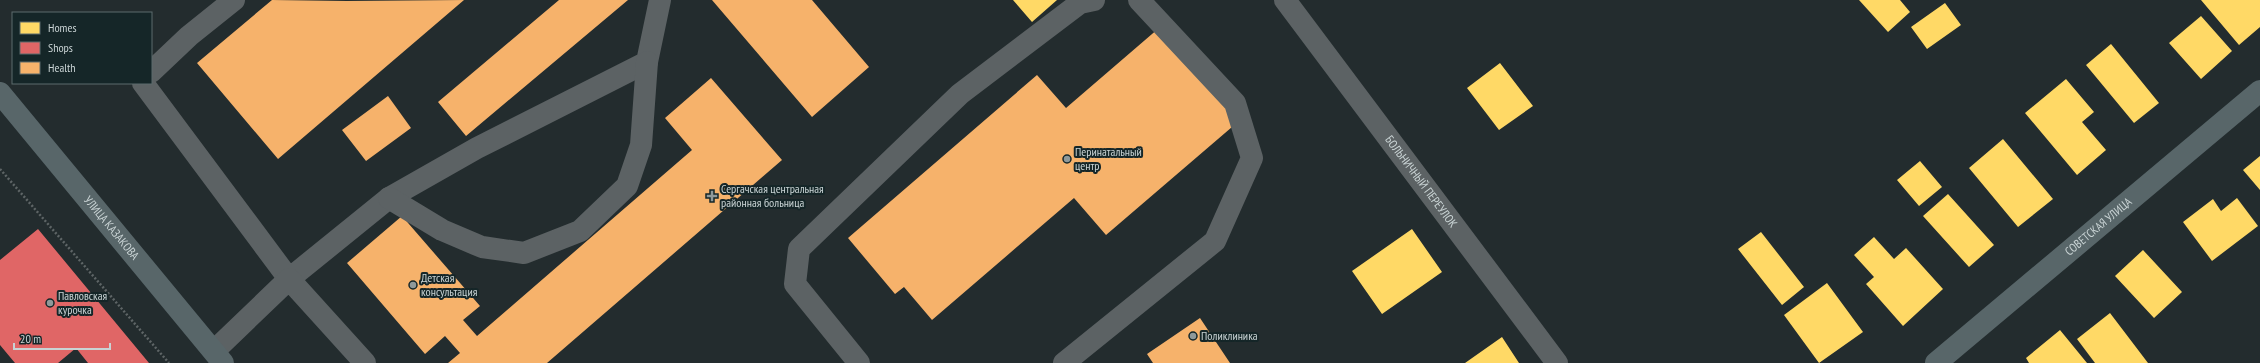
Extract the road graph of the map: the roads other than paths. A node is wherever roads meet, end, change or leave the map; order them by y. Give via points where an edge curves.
1 (234, 0) edge
2 (660, 0) edge
3 (1094, 0) edge
4 (1139, 0) edge
5 (1285, 0) edge
6 (647, 62) junction
7 (152, 71) edge
8 (144, 84) edge
9 (2260, 91) edge
10 (0, 93) edge
11 (389, 198) junction
12 (289, 279) junction
13 (1088, 355) edge
14 (219, 357) edge
15 (365, 363) edge
16 (859, 363) edge
17 (1064, 363) edge
18 (1557, 363) edge
19 (1936, 363) edge

1 - 7 street via 189,36
2 - 6 street
3 - 16 street via 1080,3 960,94 798,249 795,284
4 - 13 street via 1235,103 1252,158 1216,241
5 - 18 street, БОЛЬНИЧНЫЙ ПЕРЕУЛОК
6 - 11 street via 477,148
6 - 11 street via 641,145 627,186 580,231 524,253 482,247 442,230
8 - 12 street
9 - 19 main road, СОВЕТСКАЯ УЛИЦА
10 - 14 main road, УЛИЦА КАЗАКОВА
11 - 12 street
12 - 14 street
12 - 15 street
13 - 17 street

